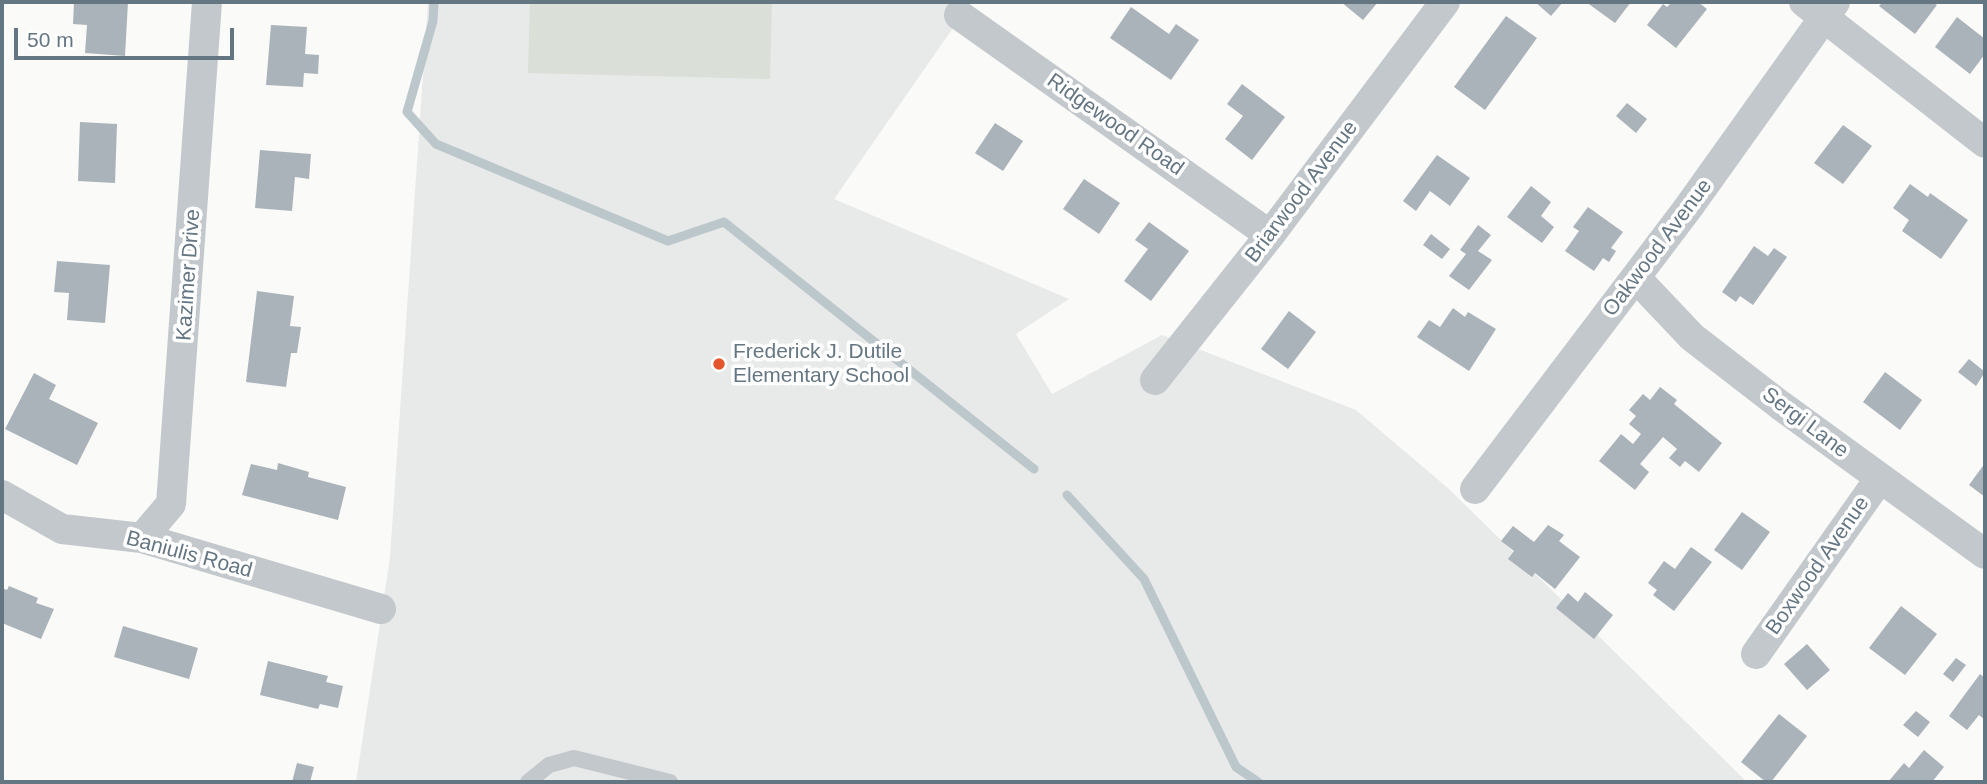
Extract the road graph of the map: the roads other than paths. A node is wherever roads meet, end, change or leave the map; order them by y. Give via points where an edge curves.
1 (207, 2) edge
2 (1445, 2) edge
3 (1821, 6) edge
4 (959, 15) dead end
5 (1985, 143) edge
6 (1270, 235) junction
7 (1636, 278) junction
8 (1155, 380) dead end
9 (1880, 478) junction
10 (1475, 489) dead end
11 (2, 495) edge
12 (142, 538) junction
13 (1985, 554) edge
14 (381, 609) dead end
15 (1756, 654) dead end
16 (528, 782) edge
17 (670, 782) edge

1 - 12 street, Kazimer Drive via 171,503
2 - 6 street, Briarwood Avenue
3 - 5 street
3 - 7 street, Oakwood Avenue
4 - 6 street, Ridgewood Road
6 - 8 street, Briarwood Avenue
7 - 9 street, Sergi Lane via 1692,337
7 - 10 street, Oakwood Avenue
9 - 13 street, Sergi Lane
9 - 15 street, Boxwood Avenue
11 - 12 street, Baniulis Road via 62,529
12 - 14 street, Baniulis Road
16 - 17 lane via 549,765 574,758

